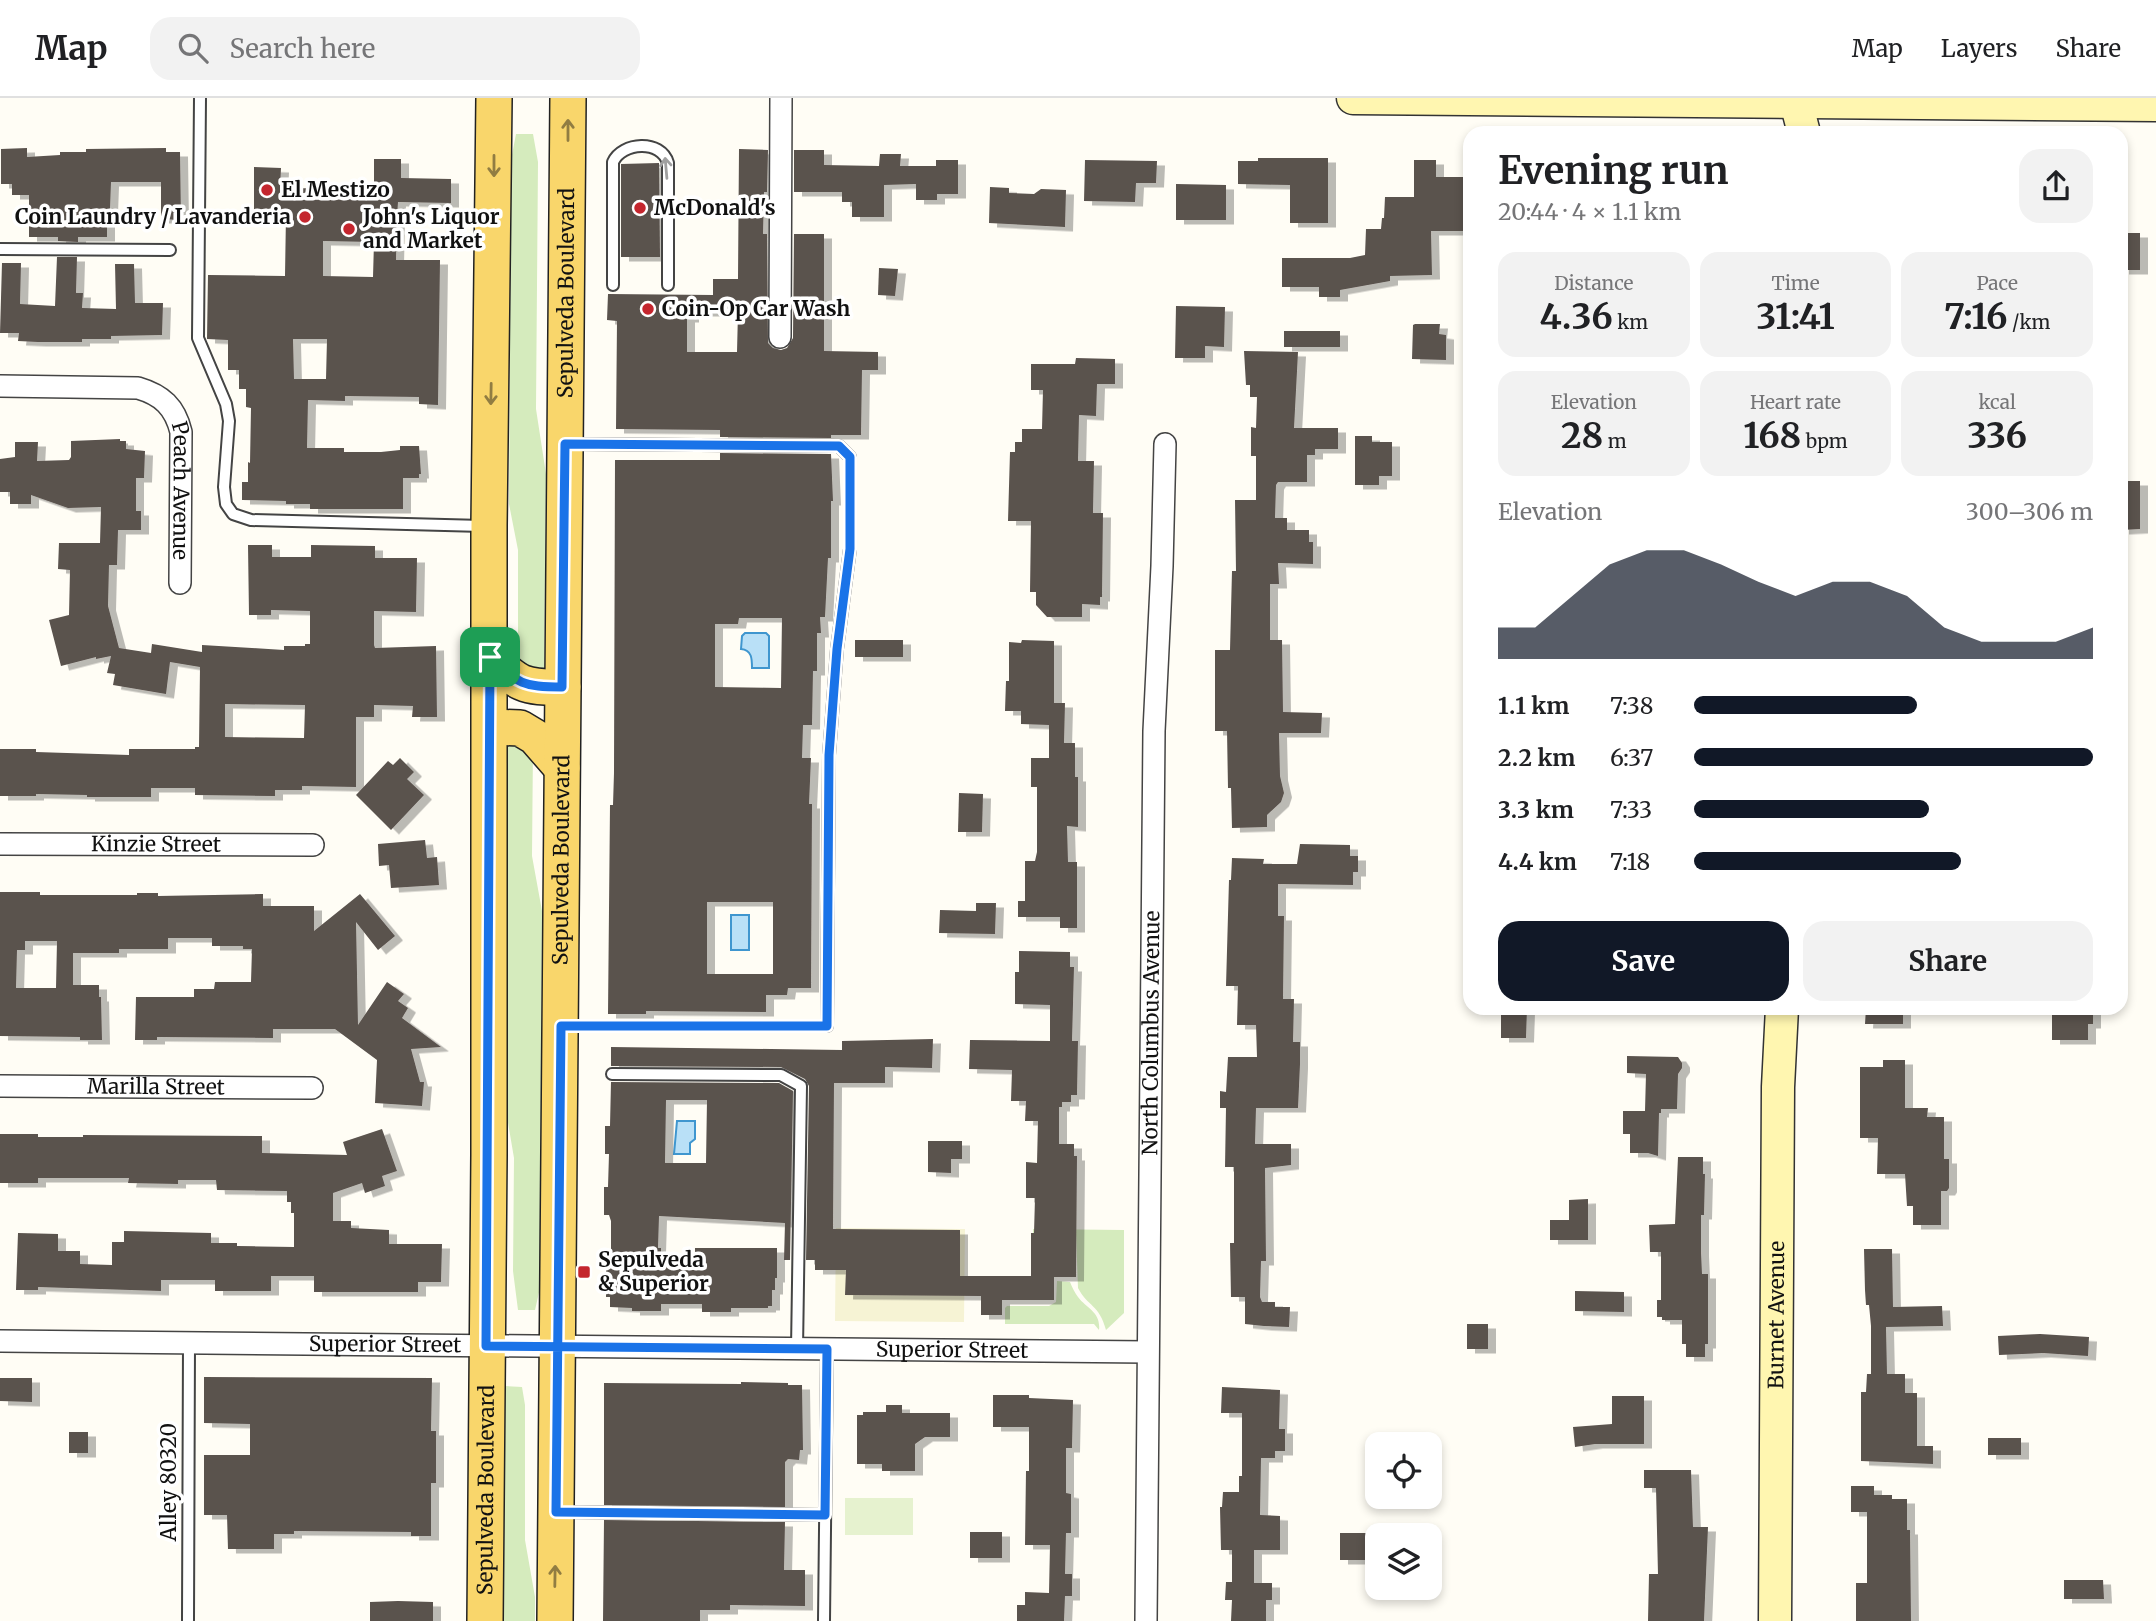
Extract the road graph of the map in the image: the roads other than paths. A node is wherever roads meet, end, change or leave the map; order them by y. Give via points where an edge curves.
1 (200, 98) edge
2 (494, 98) edge
3 (568, 98) edge
4 (781, 98) edge
5 (1353, 98) edge
6 (1796, 100) edge
7 (2156, 105) edge
8 (1802, 126) edge
9 (0, 249) edge
10 (170, 250) dead end
11 (613, 285) dead end
12 (667, 285) dead end
13 (780, 337) dead end
14 (0, 386) edge
15 (565, 444) junction
16 (1165, 444) dead end
17 (489, 526) junction
18 (180, 583) dead end
19 (490, 657) junction
20 (562, 687) junction
21 (490, 727) junction
22 (562, 768) junction
23 (0, 844) edge
24 (313, 845) dead end
25 (1782, 1015) edge
26 (561, 1026) junction
27 (612, 1074) dead end
28 (0, 1086) edge
29 (312, 1088) dead end
30 (0, 1341) edge
31 (189, 1343) junction
32 (486, 1346) junction
33 (556, 1348) junction
34 (797, 1349) junction
35 (827, 1349) junction
36 (1147, 1352) junction
37 (556, 1512) junction
38 (825, 1515) junction
39 (188, 1621) edge
40 (485, 1621) edge
41 (555, 1621) edge
42 (824, 1621) edge
43 (1146, 1621) edge
44 (1775, 1621) edge

1 - 17 lane via 198,338 229,421 226,504 233,514 251,520
2 -> 17 main road, Sepulveda Boulevard
15 -> 3 main road, Sepulveda Boulevard
4 - 13 street
5 - 6 main road
6 - 7 main road
6 - 8 main road
9 - 10 lane
12 -> 11 lane via 667,163 662,151 650,147 625,148 613,162
14 - 18 street, Peach Avenue via 138,388 168,404 177,416 180,432
15 - 20 main road, Sepulveda Boulevard
15 - 26 lane via 839,446 850,457 850,549 829,755 827,1026
16 - 36 street, North Columbus Avenue via 1154,731
17 - 19 main road, Sepulveda Boulevard
19 - 20 main road via 514,680 536,687
19 - 21 main road, Sepulveda Boulevard
20 - 22 main road, Sepulveda Boulevard
21 - 22 main road via 520,728 536,737
21 - 32 main road, Sepulveda Boulevard
22 - 26 main road, Sepulveda Boulevard
23 - 24 street, Kinzie Street
25 - 44 main road, Burnet Avenue
26 - 33 main road, Sepulveda Boulevard
27 - 34 lane via 781,1075 801,1086
28 - 29 street, Marilla Street
30 - 31 street, Superior Street
31 - 32 street, Superior Street
31 - 39 lane, Alley 80320
32 - 33 street, Superior Street
32 - 40 main road, Sepulveda Boulevard
33 - 34 street, Superior Street
33 - 37 main road, Sepulveda Boulevard
34 - 35 street, Superior Street
35 - 36 street, Superior Street
35 - 38 lane
36 - 43 street, North Columbus Avenue
37 - 38 lane
41 -> 37 main road, Sepulveda Boulevard
38 - 42 lane

